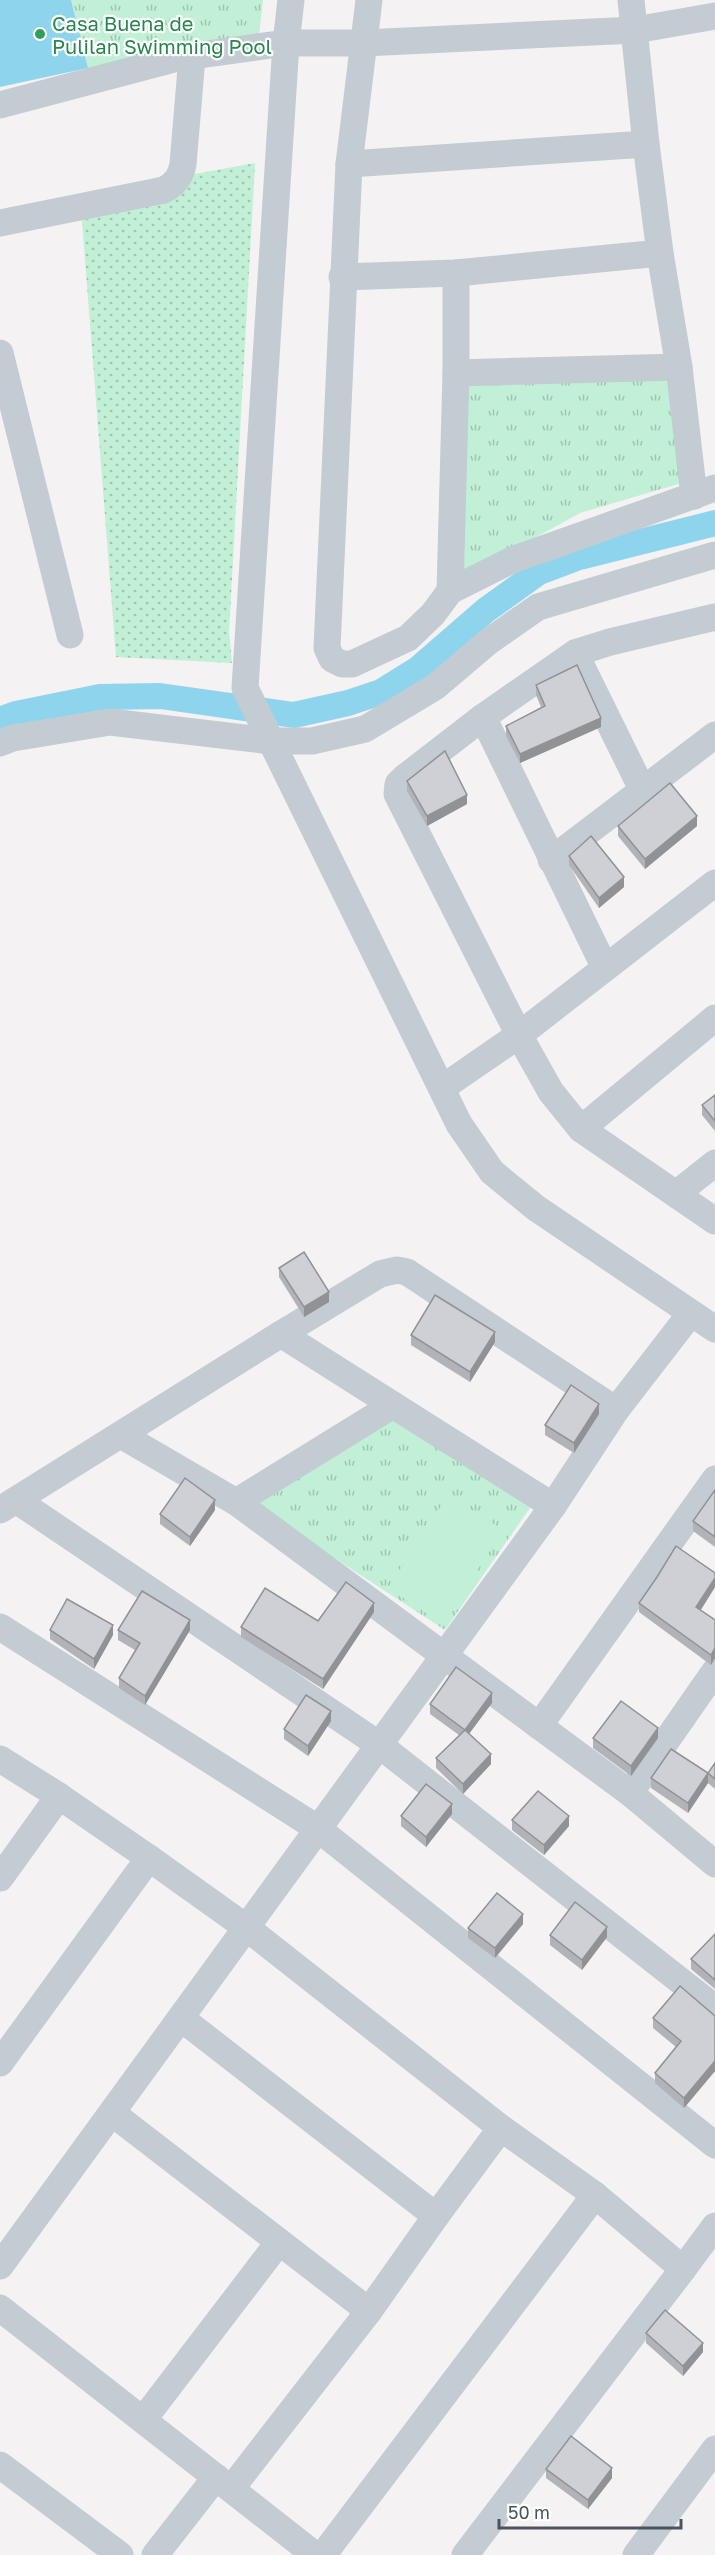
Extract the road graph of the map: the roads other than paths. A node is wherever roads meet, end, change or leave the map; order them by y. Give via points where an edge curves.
1 (291, 0) edge
2 (369, 0) edge
3 (631, 0) edge
4 (715, 16) edge
5 (635, 30) junction
6 (286, 43) junction
7 (364, 43) junction
8 (192, 57) junction
9 (0, 105) edge
10 (646, 144) junction
11 (349, 164) junction
12 (0, 224) edge
13 (660, 253) junction
14 (456, 273) junction
15 (342, 277) junction
16 (0, 353) edge
17 (679, 367) junction
18 (456, 373) junction
19 (704, 492) edge
20 (715, 555) edge
21 (450, 591) junction
22 (715, 617) edge
23 (70, 635) dead end
24 (575, 652) junction
25 (483, 717) junction
26 (269, 735) junction
27 (715, 735) edge
28 (0, 743) edge
29 (643, 791) junction
30 (552, 860) junction
31 (715, 882) edge
32 (605, 969) junction
33 (715, 1018) edge
34 (519, 1035) junction
35 (442, 1088) junction
36 (581, 1129) junction
37 (715, 1163) edge
38 (676, 1194) junction
39 (715, 1221) edge
40 (708, 1323) edge
41 (281, 1334) junction
42 (393, 1405) junction
43 (616, 1410) junction
44 (121, 1436) junction
45 (715, 1479) edge
46 (236, 1502) junction
47 (8, 1505) edge
48 (553, 1506) junction
49 (0, 1627) edge
50 (444, 1655) junction
51 (715, 1671) edge
52 (539, 1726) junction
53 (378, 1744) junction
54 (0, 1759) edge
55 (630, 1793) junction
56 (59, 1796) junction
57 (317, 1828) junction
58 (149, 1858) junction
59 (713, 1859) edge
60 (0, 1878) edge
61 (247, 1929) junction
62 (715, 2008) edge
63 (182, 2019) junction
64 (0, 2063) edge
65 (112, 2113) junction
66 (501, 2128) junction
67 (715, 2145) edge
68 (595, 2195) junction
69 (436, 2216) junction
70 (715, 2226) edge
71 (279, 2242) junction
72 (0, 2266) edge
73 (682, 2269) junction
74 (0, 2308) edge
75 (369, 2311) junction
76 (144, 2420) junction
77 (715, 2449) edge
78 (0, 2465) edge
79 (223, 2483) junction
80 (310, 2553) edge
81 (120, 2555) edge
82 (155, 2555) edge
83 (465, 2555) edge
84 (636, 2555) edge

1 - 6 street
2 - 7 street
3 - 5 street
4 - 5 street
5 - 7 street
5 - 10 street
6 - 7 street
6 - 8 street
6 - 26 street via 245,688
7 - 11 street
8 - 9 street
8 - 12 street via 183,164 171,187
10 - 11 street
10 - 13 street
11 - 15 street
13 - 14 street
13 - 17 street
14 - 15 street
14 - 18 street
15 - 21 street via 327,648 332,659 352,664 408,638
16 - 23 street
17 - 18 street
17 - 19 street
18 - 21 street
19 - 21 street via 512,560
20 - 26 street via 538,607 488,642 435,687 365,729 312,741
22 - 24 street
24 - 25 street
24 - 29 street
25 - 30 street
25 - 34 street via 404,778 398,784 397,794
26 - 28 street via 110,722
26 - 35 street
27 - 29 street
29 - 30 street
30 - 32 street
31 - 32 street
32 - 34 street
33 - 36 street
34 - 35 street
34 - 36 street via 551,1092
35 - 40 street via 459,1124 492,1172 536,1208
36 - 38 street
37 - 38 street
38 - 39 street
40 - 43 street
41 - 42 street
41 - 43 street via 380,1274 407,1272
41 - 44 street
42 - 46 street
42 - 48 street
43 - 48 street
44 - 46 street
44 - 47 street
45 - 52 street
46 - 50 street
47 - 53 street
48 - 50 street
49 - 57 street
50 - 52 street
50 - 53 street
51 - 55 street
52 - 55 street
53 - 57 street
53 - 62 street
54 - 56 street
55 - 59 street
56 - 58 street
56 - 60 street
57 - 61 street
57 - 67 street
58 - 61 street
58 - 64 street
61 - 63 street
61 - 66 street
63 - 65 street
63 - 69 street
65 - 71 street
65 - 72 street
66 - 68 street
66 - 69 street
68 - 73 street
68 - 80 street
69 - 75 street
70 - 73 street
71 - 75 street
71 - 76 street
73 - 83 street
74 - 76 street
75 - 79 street
76 - 79 street
77 - 84 street
78 - 81 street
79 - 80 street
79 - 82 street

